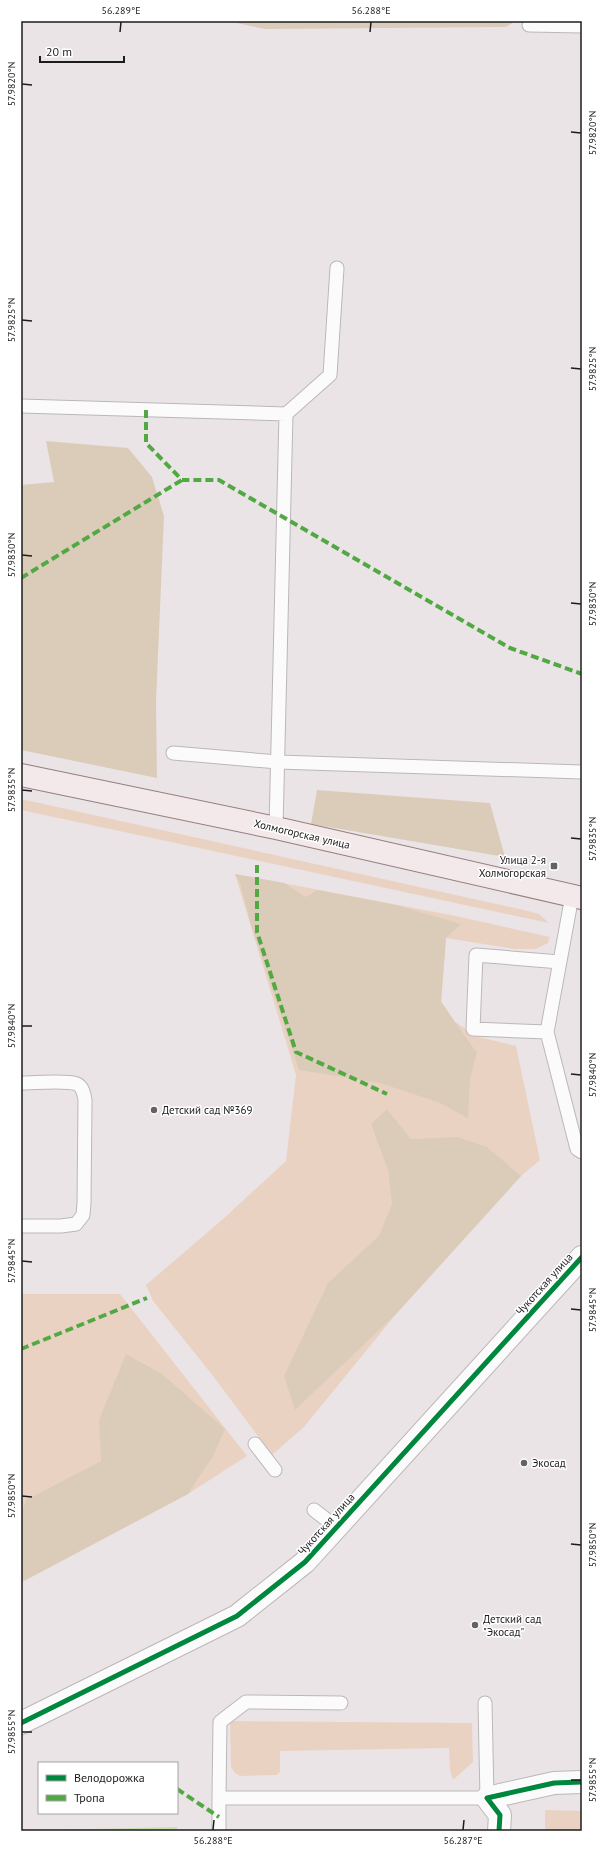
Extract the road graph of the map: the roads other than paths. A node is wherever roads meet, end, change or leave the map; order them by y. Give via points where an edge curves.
1 (529, 25) dead end
2 (582, 26) edge
3 (337, 268) dead end
4 (21, 406) edge
5 (286, 414) junction
6 (173, 753) dead end
7 (278, 762) junction
8 (582, 772) edge
9 (21, 775) edge
10 (276, 828) junction
11 (577, 897) edge
12 (560, 962) junction
13 (547, 1032) junction
14 (22, 1083) dead end
15 (582, 1152) edge
16 (21, 1226) edge
17 (582, 1257) edge
18 (256, 1444) dead end
19 (275, 1470) dead end
20 (314, 1510) dead end
21 (336, 1526) junction
22 (341, 1702) dead end
23 (485, 1703) dead end
24 (21, 1723) edge
25 (582, 1782) edge
26 (218, 1798) junction
27 (487, 1798) junction
28 (219, 1831) edge
29 (499, 1831) edge

1 - 2 lane
3 - 5 lane via 330,375
4 - 5 lane
5 - 7 lane
6 - 7 lane
7 - 8 lane
7 - 10 lane
9 - 10 main road, Холмогорская улица
10 - 11 main road, Холмогорская улица
11 - 12 lane
12 - 13 lane
12 - 13 lane via 476,955 474,1029
13 - 15 lane via 577,1148
14 - 16 lane via 77,1085 84,1091 85,1100 83,1215 76,1224
17 - 21 street, Чукотская улица
18 - 19 lane
20 - 21 lane
21 - 24 street, Чукотская улица via 305,1562 237,1616
22 - 26 lane via 246,1702 220,1722
23 - 27 lane
25 - 27 street via 554,1783
26 - 27 lane
26 - 28 lane
27 - 29 street via 500,1815

